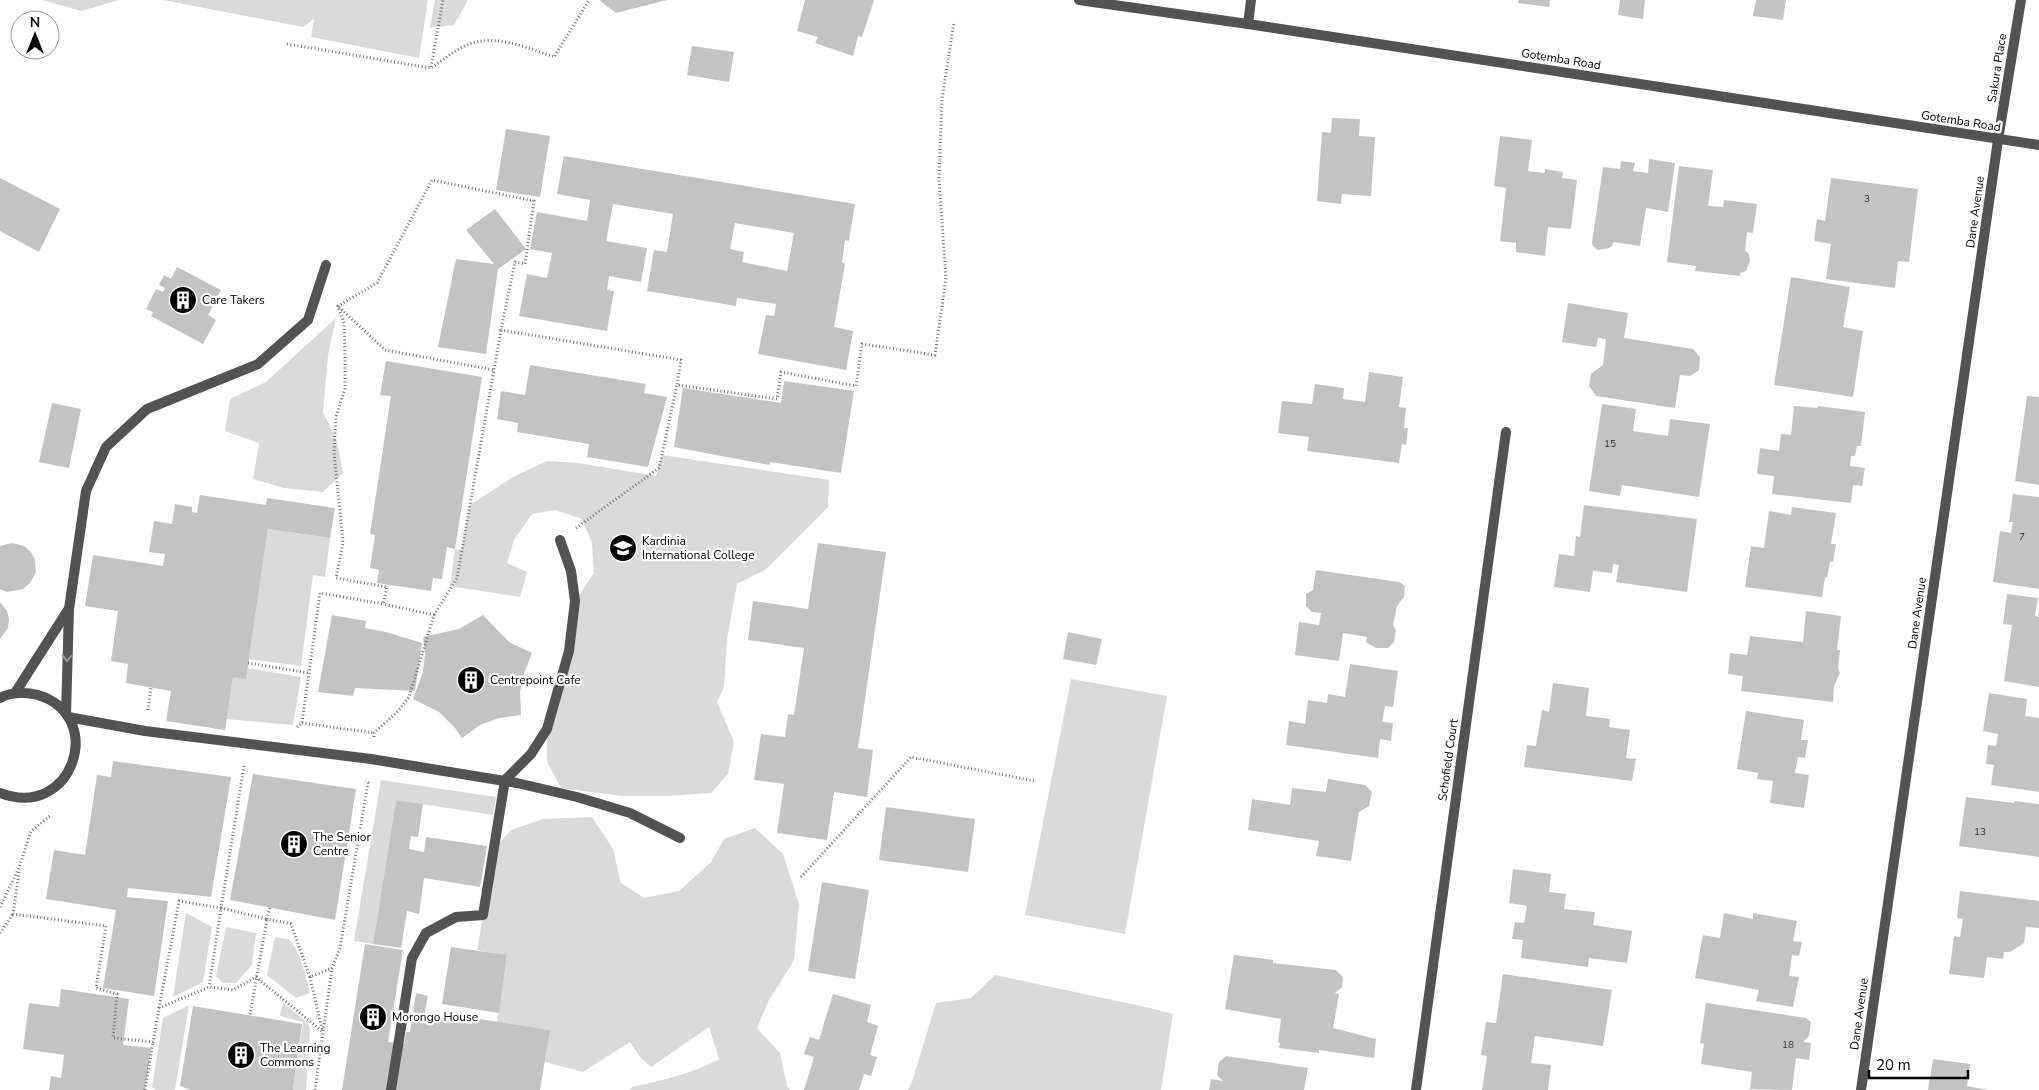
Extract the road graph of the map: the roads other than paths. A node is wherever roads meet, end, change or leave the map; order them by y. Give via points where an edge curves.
1 (1079, 0) edge
2 (1251, 0) edge
3 (2021, 0) edge
4 (1248, 24) junction
5 (1998, 140) junction
6 (2039, 145) edge
7 (326, 265) dead end
8 (1506, 432) dead end
9 (560, 540) road end
10 (69, 609) junction
11 (15, 693) junction
12 (0, 698) edge
13 (67, 715) junction
14 (505, 780) junction
15 (0, 794) edge
16 (680, 838) dead end
17 (391, 1090) edge
18 (1416, 1090) edge
19 (1861, 1090) edge

1 - 4 street, Gotemba Road
2 - 4 street
3 - 5 street, Sakura Place
4 - 5 street, Gotemba Road
5 - 6 street, Gotemba Road
5 - 19 street, Dane Avenue
7 - 10 street via 308,320 258,364 147,409 106,447 86,491
8 - 18 street, Schofield Court
9 - 14 street via 571,571 575,601 569,651 547,729 531,754
10 - 11 street
10 -> 13 street
11 - 12 street
11 - 13 street via 43,697
13 - 14 street via 145,731 371,759
13 - 15 street via 73,728 76,752 63,780 49,792 37,796 25,798
14 - 16 street via 630,813
14 - 17 street via 483,915 456,917 426,933 412,958

